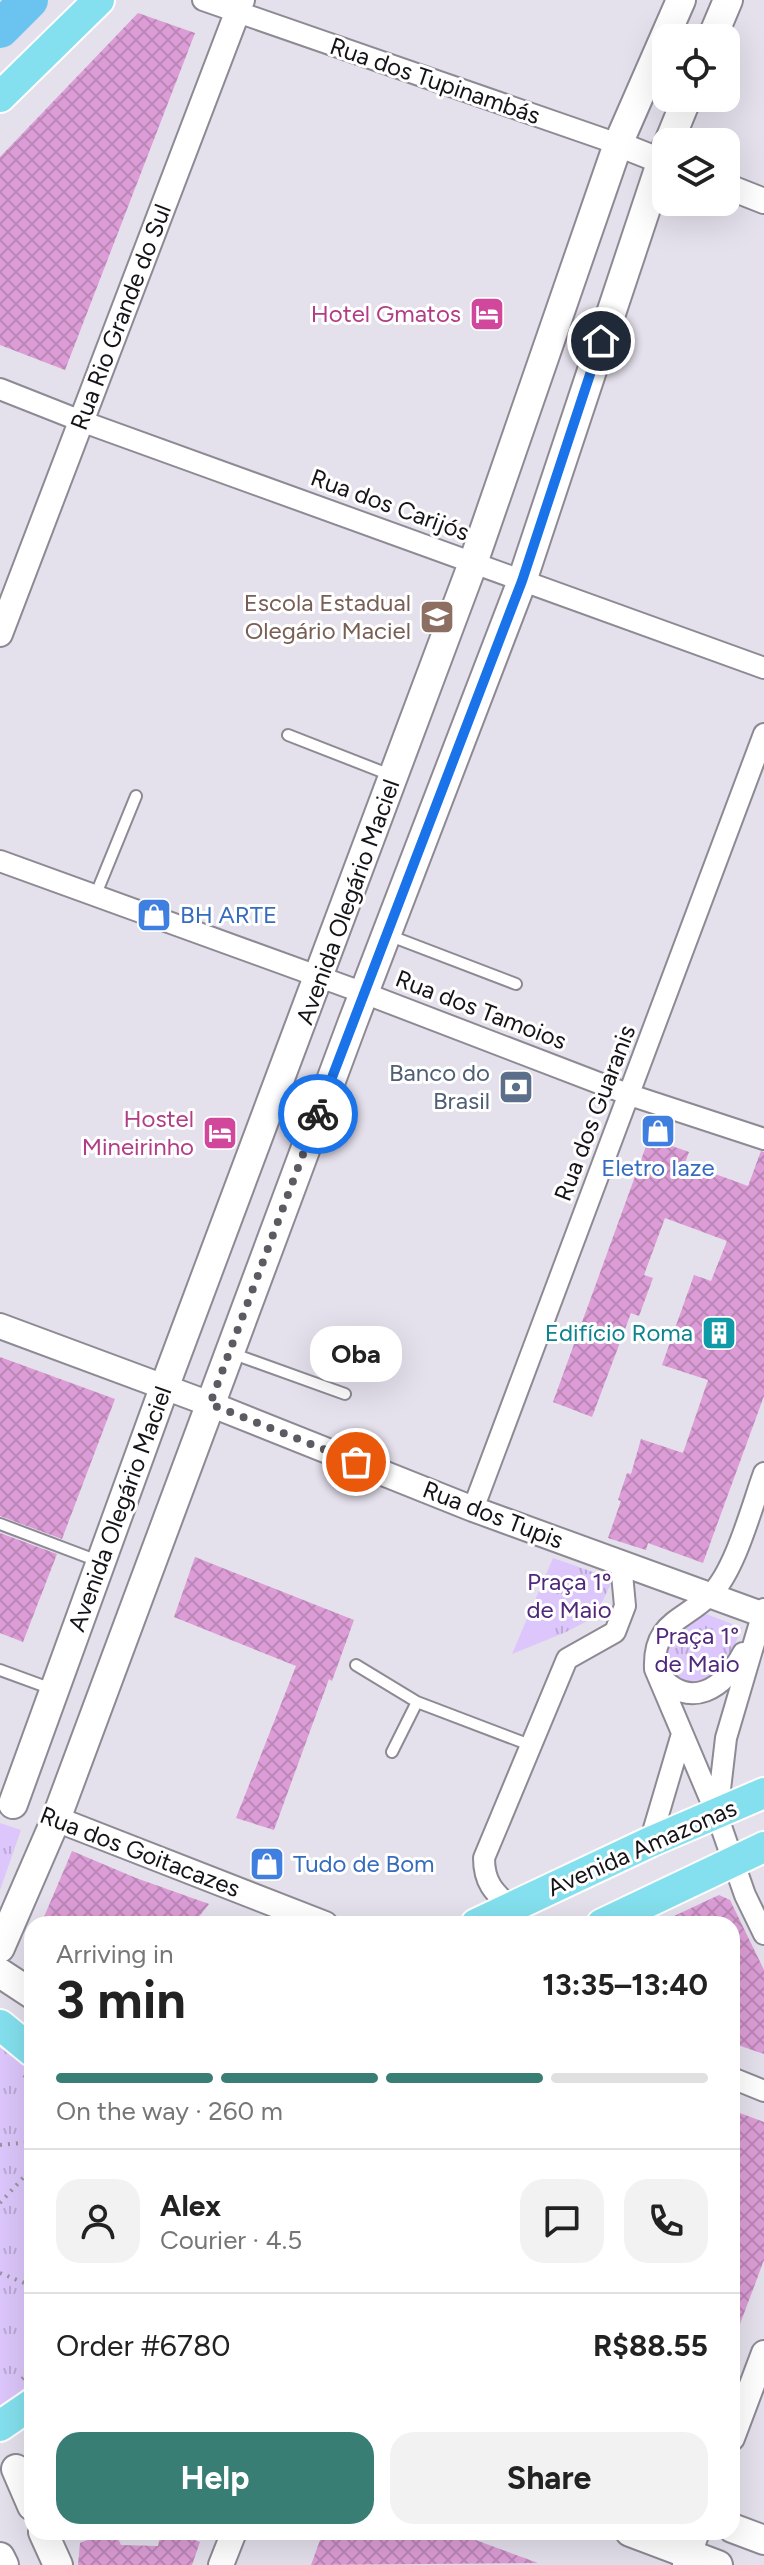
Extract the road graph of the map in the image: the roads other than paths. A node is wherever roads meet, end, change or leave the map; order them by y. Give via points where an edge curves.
1 (99, 0) edge
2 (203, 0) edge
3 (681, 0) edge
4 (728, 0) edge
5 (240, 7) edge
6 (718, 24) edge
7 (0, 97) edge
8 (618, 144) junction
9 (652, 151) edge
10 (740, 192) edge
11 (652, 193) edge
12 (764, 201) edge
13 (0, 389) edge
14 (81, 421) junction
15 (473, 563) junction
16 (522, 581) junction
17 (0, 634) edge
18 (764, 668) edge
19 (764, 734) edge
20 (288, 735) dead end
21 (395, 777) junction
22 (136, 796) dead end
23 (0, 861) edge
24 (96, 894) junction
25 (387, 935) junction
26 (320, 977) junction
27 (516, 984) dead end
28 (364, 993) junction
29 (630, 1095) junction
30 (764, 1139) edge
31 (0, 1326) edge
32 (229, 1352) junction
33 (164, 1388) junction
34 (345, 1394) dead end
35 (210, 1404) junction
36 (764, 1473) edge
37 (473, 1509) junction
38 (0, 1524) edge
39 (100, 1562) junction
40 (621, 1563) junction
41 (711, 1595) junction
42 (763, 1612) edge
43 (356, 1665) dead end
44 (655, 1669) junction
45 (0, 1670) edge
46 (53, 1689) junction
47 (417, 1702) junction
48 (682, 1734) junction
49 (530, 1745) junction
50 (392, 1752) dead end
51 (764, 1793) edge
52 (6, 1801) edge
53 (717, 1815) junction
54 (56, 1819) junction
55 (650, 1842) junction
56 (764, 1847) edge
57 (735, 1861) junction
58 (511, 1908) junction
59 (764, 1913) edge
60 (305, 1916) edge
61 (494, 1916) edge
62 (619, 1916) edge
63 (764, 1934) edge
64 (0, 1948) edge
65 (0, 1973) edge
66 (24, 1989) edge
67 (0, 2025) edge
68 (24, 2044) edge
69 (740, 2081) edge
70 (764, 2091) edge
71 (764, 2353) edge
72 (24, 2410) edge
73 (740, 2417) edge
74 (0, 2426) edge
75 (16, 2468) edge
76 (24, 2487) edge
77 (740, 2531) edge
78 (47, 2540) edge
79 (231, 2540) edge
80 (657, 2540) edge
81 (764, 2540) edge
82 (690, 2550) edge
83 (0, 2557) edge
84 (4, 2565) edge
85 (58, 2565) edge
86 (221, 2565) edge
87 (718, 2565) edge

1 - 7 main road
2 - 5 street, Rua dos Tupinambás
3 - 8 main road, Avenida Olegário Maciel
4 - 6 main road
5 - 8 street, Rua dos Tupinambás
5 - 14 street, Rua Rio Grande do Sul
8 - 9 street, Rua dos Tupinambás
8 - 15 main road, Avenida Olegário Maciel
10 - 12 street
11 - 16 main road, Avenida Olegário Maciel
13 - 14 street, Rua dos Carijós
14 - 15 street, Rua dos Carijós
14 - 17 street, Rua Rio Grande do Sul
15 - 16 street, Rua dos Carijós
15 - 21 main road, Avenida Olegário Maciel
16 - 18 street, Rua dos Carijós
16 - 25 main road, Avenida Olegário Maciel
19 - 29 street, Rua dos Guaranis
20 - 21 lane
21 - 26 main road, Avenida Olegário Maciel
22 - 24 lane
23 - 24 street, Rua dos Tamoios
24 - 26 street, Rua dos Tamoios
25 - 27 lane
25 - 28 main road, Avenida Olegário Maciel
26 - 28 street, Rua dos Tamoios
26 - 33 main road, Avenida Olegário Maciel
28 - 29 street, Rua dos Tamoios
28 - 32 main road, Avenida Olegário Maciel
29 - 30 street, Rua dos Tamoios
29 - 37 street, Rua dos Guaranis
31 - 33 street, Rua dos Tupis
32 - 34 lane
32 - 35 main road, Avenida Olegário Maciel
33 - 35 street, Rua dos Tupis
33 - 39 main road, Avenida Olegário Maciel
35 - 37 street, Rua dos Tupis
35 - 54 main road, Avenida Olegário Maciel
36 - 41 street via 724,1579
37 - 40 street, Rua dos Tupis
38 - 39 lane
39 - 46 main road, Avenida Olegário Maciel
40 - 41 street, Rua dos Tupis
40 - 49 street via 625,1606 615,1632 567,1659
41 - 42 street, Rua dos Tupis
41 - 44 street via 668,1625 658,1641
42 - 44 street via 737,1664 710,1690 680,1691
42 - 53 street via 726,1738
43 - 47 lane
44 - 48 street
45 - 46 lane
46 - 52 main road, Avenida Olegário Maciel
47 - 49 lane
47 - 50 lane
48 - 53 street
48 - 55 street
49 - 58 street via 484,1858 489,1887
51 - 53 main road, Avenida Amazonas
52 - 54 main road, Rua dos Goitacazes
53 - 55 main road, Avenida Amazonas
53 - 57 street
54 - 60 street, Rua dos Goitacazes
54 - 64 main road, Avenida Olegário Maciel
55 - 58 main road, Avenida Amazonas
56 - 57 main road, Avenida Amazonas
57 - 59 street
57 - 62 main road, Avenida Amazonas
57 - 63 street
58 - 61 main road, Avenida Amazonas
65 - 66 main road
67 - 68 main road
69 - 70 street
71 - 73 street
72 - 74 main road
75 - 76 main road
77 - 81 main road
78 - 85 main road
79 - 86 street
80 - 82 main road
82 - 87 main road
83 - 84 main road

